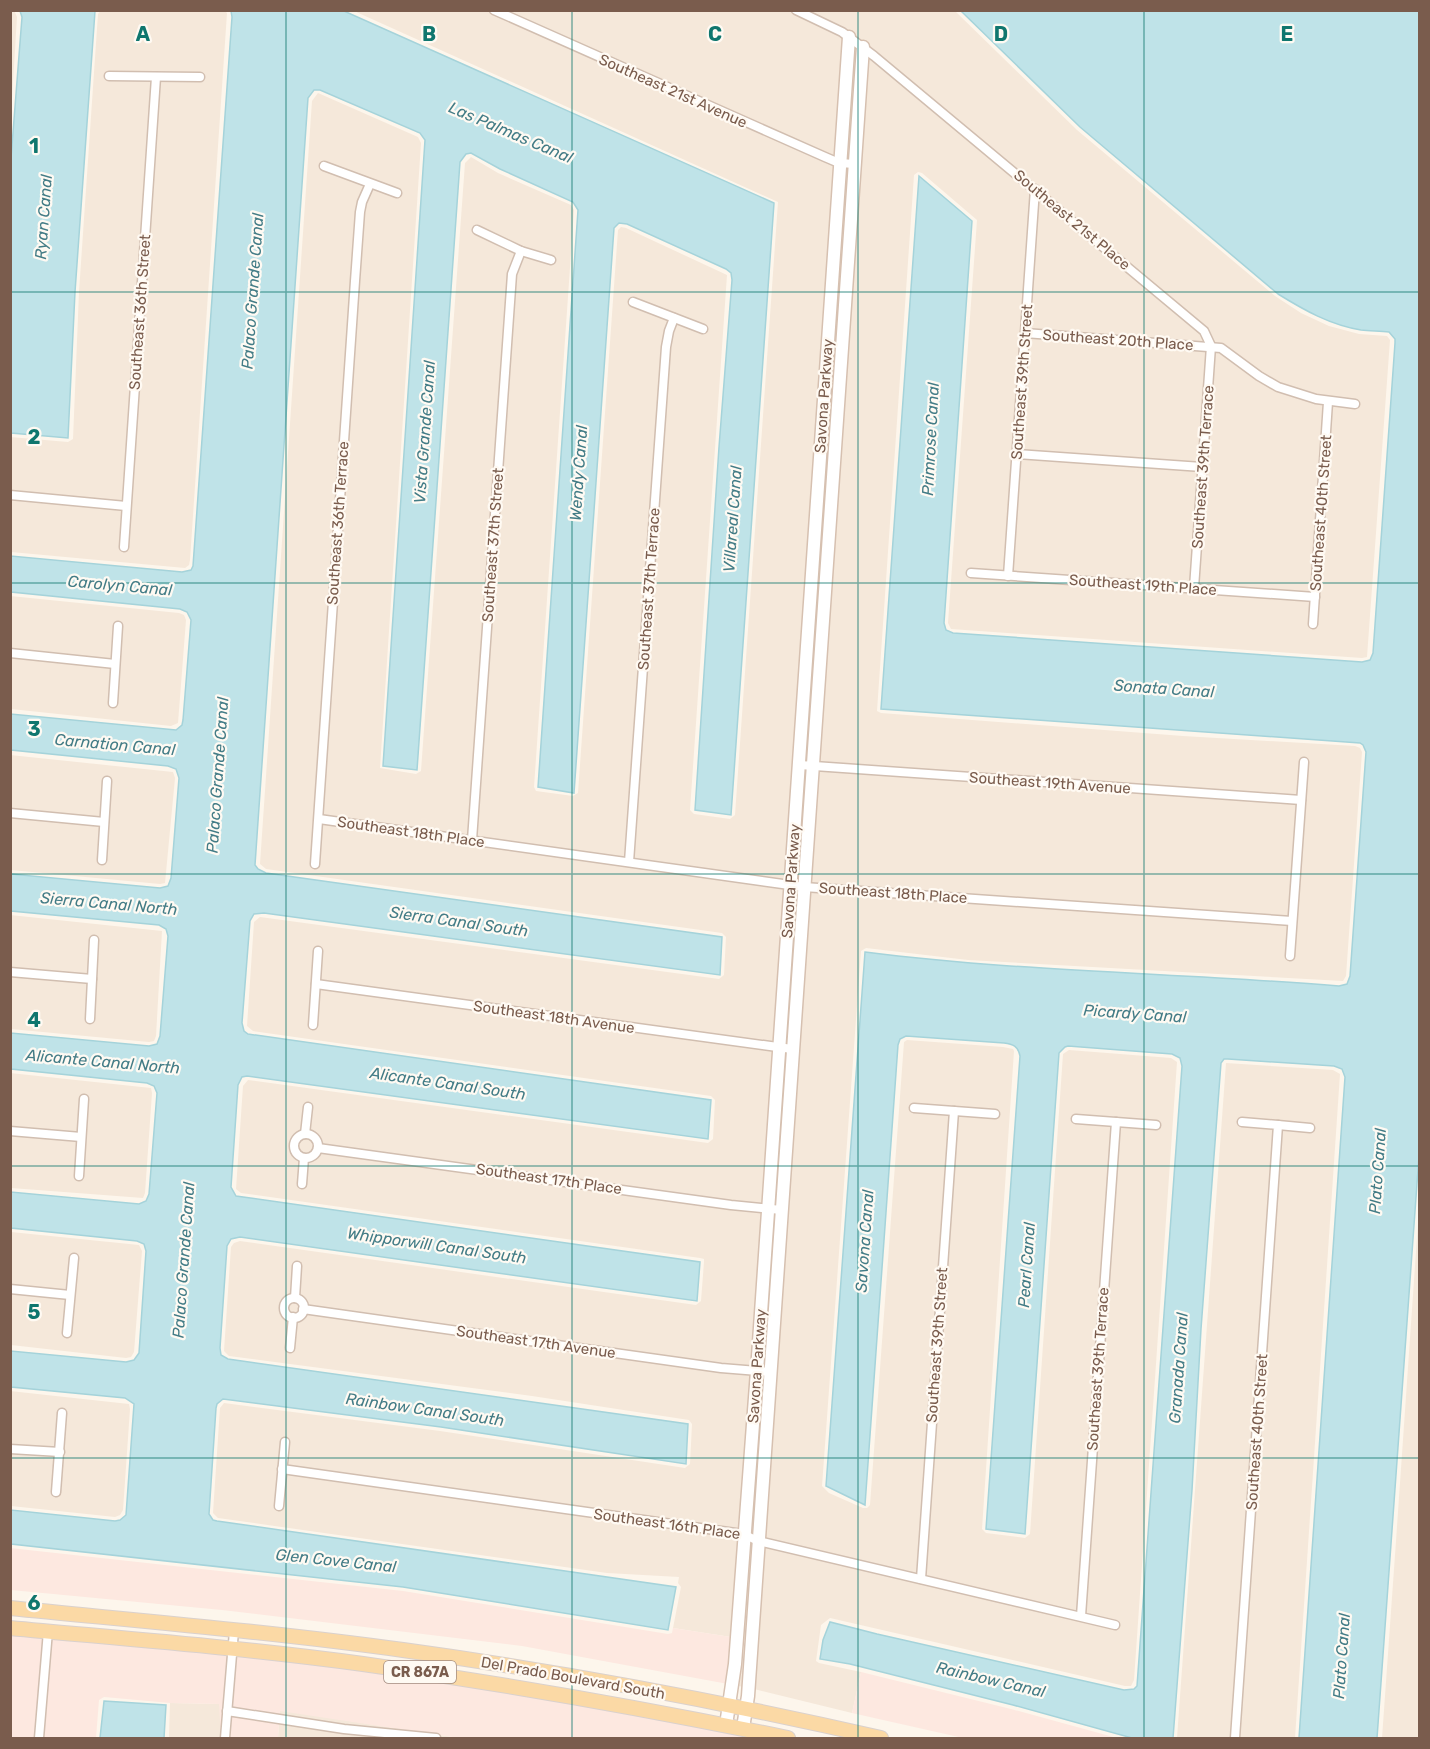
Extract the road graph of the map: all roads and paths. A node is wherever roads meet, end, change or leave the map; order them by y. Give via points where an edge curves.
1 (494, 10) edge
2 (796, 10) edge
3 (849, 37) junction
4 (863, 47) junction
5 (109, 76) dead end
6 (156, 77) junction
7 (200, 77) dead end
8 (839, 163) junction
9 (855, 164) junction
10 (324, 166) dead end
11 (370, 184) junction
12 (1035, 189) junction
13 (397, 193) dead end
14 (477, 230) dead end
15 (521, 251) junction
16 (551, 260) dead end
17 (633, 302) dead end
18 (674, 318) junction
19 (703, 329) dead end
20 (1026, 333) junction
21 (1211, 346) junction
22 (1328, 402) junction
23 (1355, 404) dead end
24 (1017, 454) junction
25 (1203, 467) junction
26 (818, 491) junction
27 (832, 494) junction
28 (10, 495) edge
29 (126, 506) junction
30 (124, 547) dead end
31 (971, 573) dead end
32 (1008, 576) junction
33 (1194, 588) junction
34 (1315, 597) junction
35 (1314, 624) dead end
36 (118, 626) dead end
37 (10, 653) edge
38 (115, 664) junction
39 (112, 703) dead end
40 (1304, 762) dead end
41 (800, 765) junction
42 (813, 766) junction
43 (107, 781) dead end
44 (1301, 800) junction
45 (10, 813) edge
46 (319, 819) junction
47 (104, 822) junction
48 (472, 840) junction
49 (102, 860) dead end
50 (629, 862) junction
51 (315, 864) dead end
52 (791, 884) junction
53 (804, 887) junction
54 (1292, 921) junction
55 (94, 940) dead end
56 (318, 951) dead end
57 (1290, 956) dead end
58 (10, 972) edge
59 (92, 979) junction
60 (316, 984) junction
61 (90, 1019) dead end
62 (313, 1025) dead end
63 (786, 1048) junction
64 (84, 1099) dead end
65 (308, 1107) dead end
66 (914, 1108) dead end
67 (954, 1111) junction
68 (994, 1114) dead end
69 (1076, 1119) dead end
70 (1116, 1122) junction
71 (1242, 1122) dead end
72 (1156, 1125) dead end
73 (1278, 1125) junction
74 (1310, 1128) dead end
75 (10, 1131) edge
76 (305, 1134) junction
77 (81, 1137) junction
78 (318, 1148) junction
79 (304, 1158) junction
80 (79, 1176) dead end
81 (302, 1184) dead end
82 (768, 1209) junction
83 (781, 1210) junction
84 (74, 1258) dead end
85 (297, 1266) dead end
86 (10, 1290) edge
87 (70, 1295) junction
88 (295, 1298) junction
89 (303, 1309) junction
90 (293, 1317) junction
91 (67, 1333) dead end
92 (290, 1348) dead end
93 (763, 1371) junction
94 (62, 1413) dead end
95 (285, 1442) dead end
96 (10, 1449) edge
97 (60, 1452) junction
98 (282, 1469) junction
99 (56, 1492) dead end
100 (279, 1506) dead end
101 (744, 1534) junction
102 (758, 1541) junction
103 (921, 1580) junction
104 (10, 1608) edge
105 (88, 1616) junction
106 (1081, 1616) junction
107 (1116, 1625) dead end
108 (10, 1628) edge
109 (48, 1631) junction
110 (234, 1631) junction
111 (231, 1650) junction
112 (729, 1705) junction
113 (746, 1709) junction
114 (227, 1711) junction
115 (726, 1725) junction
116 (743, 1728) junction
117 (39, 1738) edge
118 (225, 1738) edge
119 (436, 1738) edge
120 (788, 1738) edge
121 (881, 1738) edge
122 (1235, 1738) edge

1 - 8 street, Southeast 21st Avenue
2 - 3 street, Southeast 21st Place
3 - 4 street, Southeast 21st Place
3 - 8 street, Savona Parkway
4 - 9 street, Savona Parkway
4 - 12 street, Southeast 21st Place
5 - 6 street
6 - 7 street
6 - 29 street, Southeast 36th Street
8 - 9 street, Southeast 21st Avenue
8 - 26 street, Savona Parkway
9 - 27 street, Savona Parkway
10 - 11 street
11 - 13 street
11 - 46 street, Southeast 36th Terrace via 362,202 357,258
12 - 20 street, Southeast 39th Street
12 - 21 street, Southeast 21st Place via 1204,331
14 - 15 street
15 - 16 street
15 - 48 street, Southeast 37th Street via 512,274
17 - 18 street
18 - 19 street
18 - 50 street, Southeast 37th Terrace via 666,347
20 - 21 street, Southeast 20th Place
20 - 24 street, Southeast 39th Street
21 - 22 street, Southeast 21st Place via 1228,351 1278,387
21 - 25 street, Southeast 39th Terrace
22 - 23 street, Southeast 21st Place
22 - 34 street, Southeast 40th Street
24 - 25 street
24 - 32 street, Southeast 39th Street
25 - 33 street, Southeast 39th Terrace
26 - 27 street
26 - 41 street, Savona Parkway
27 - 42 street, Savona Parkway
28 - 29 street
29 - 30 street, Southeast 36th Street
31 - 32 street, Southeast 19th Place
32 - 33 street, Southeast 19th Place
33 - 34 street, Southeast 19th Place
34 - 35 street, Southeast 40th Street
36 - 38 street
37 - 38 street
38 - 39 street
40 - 44 street
41 - 42 street, Southeast 19th Avenue
41 - 52 street, Savona Parkway
42 - 44 street, Southeast 19th Avenue
42 - 53 street, Savona Parkway
43 - 47 street
44 - 54 street
45 - 47 street
46 - 48 street, Southeast 18th Place
46 - 51 street, Southeast 36th Terrace
47 - 49 street
48 - 50 street, Southeast 18th Place
50 - 52 street, Southeast 18th Place
52 - 53 street, Southeast 18th Place
52 - 63 street, Savona Parkway
53 - 54 street, Southeast 18th Place
53 - 63 street, Savona Parkway
54 - 57 street
55 - 59 street
56 - 60 street
58 - 59 street
59 - 61 street
60 - 62 street
60 - 63 street, Southeast 18th Avenue
63 - 82 street, Savona Parkway
63 - 83 street, Savona Parkway
64 - 77 street
65 - 76 street
66 - 67 street
67 - 68 street
67 - 103 street, Southeast 39th Street
69 - 70 street
70 - 72 street
70 - 106 street, Southeast 39th Terrace
71 - 73 street
73 - 74 street
73 - 122 street, Southeast 40th Street
75 - 77 street
76 - 78 street via 315,1138
76 - 79 street via 294,1147
77 - 80 street
78 - 79 street via 311,1157
78 - 82 street, Southeast 17th Place
79 - 81 street
82 - 83 street, Southeast 17th Place
82 - 93 street, Savona Parkway
83 - 93 street, Savona Parkway
84 - 87 street
85 - 88 street
86 - 87 street
87 - 91 street
88 - 89 street
88 - 90 street via 289,1299 284,1307 285,1313
89 - 90 street
89 - 93 street, Southeast 17th Avenue
90 - 92 street
93 - 101 street, Savona Parkway
93 - 102 street, Savona Parkway
94 - 97 street
95 - 98 street
96 - 97 street
97 - 99 street
98 - 100 street
98 - 101 street, Southeast 16th Place
101 - 102 street, Southeast 16th Place
101 - 112 street, Savona Parkway
102 - 103 street, Southeast 16th Place
102 - 113 street, Savona Parkway
103 - 106 street, Southeast 16th Place
104 - 105 main road, Del Prado Boulevard South / CR 867A
105 - 109 main road
105 - 110 main road, Del Prado Boulevard South / CR 867A
106 - 107 street, Southeast 16th Place
108 - 109 main road, Del Prado Boulevard South / CR 867A
109 - 111 main road, Del Prado Boulevard South / CR 867A
109 - 117 street
110 - 111 street
110 - 112 main road, Del Prado Boulevard South / CR 867A via 412,1652
111 - 114 street
111 - 115 main road, Del Prado Boulevard South / CR 867A via 453,1677
112 - 113 main road, Del Prado Boulevard South / CR 867A
112 - 115 street, Savona Parkway
113 - 116 street, Savona Parkway
113 - 121 main road, Del Prado Boulevard South / CR 867A
114 - 118 street
114 - 119 street
115 - 116 main road, Del Prado Boulevard South / CR 867A
116 - 120 main road, Del Prado Boulevard South / CR 867A

